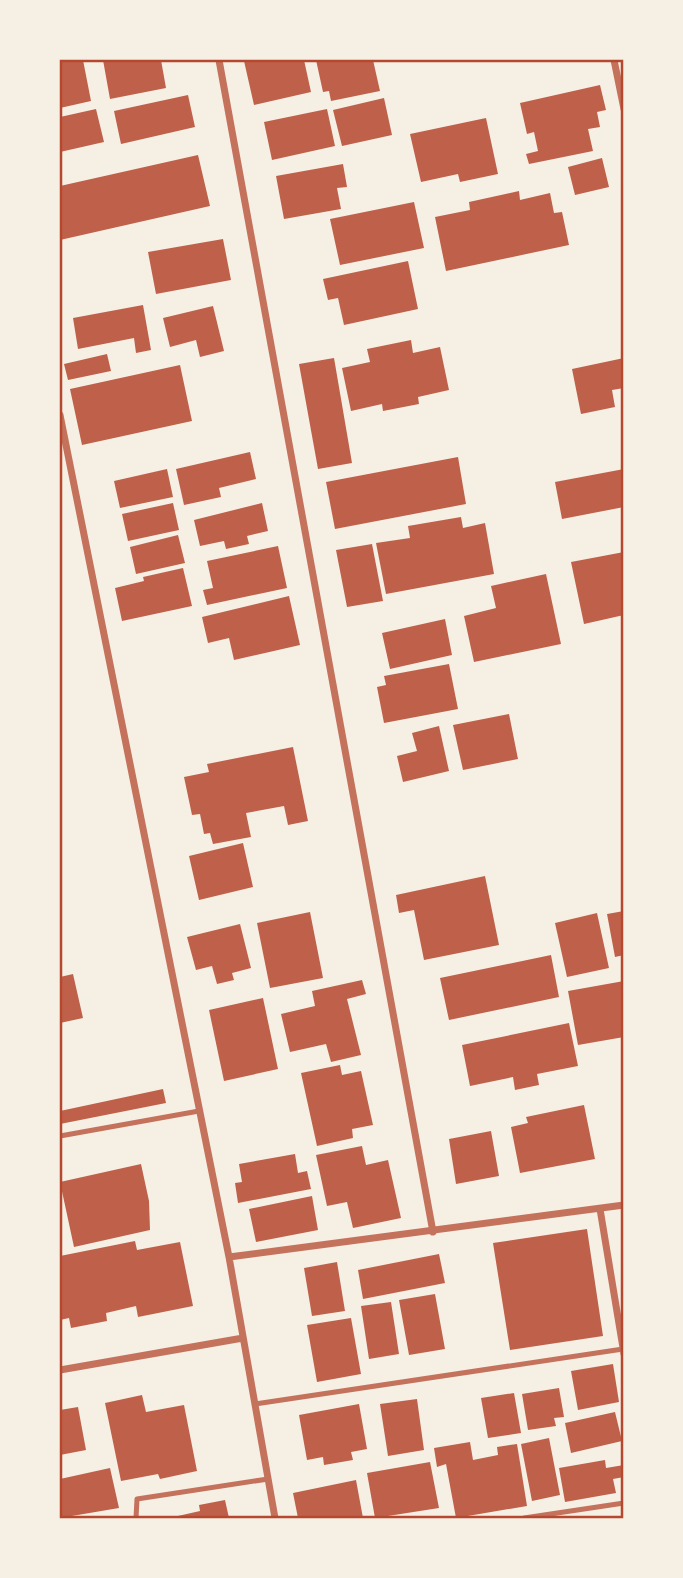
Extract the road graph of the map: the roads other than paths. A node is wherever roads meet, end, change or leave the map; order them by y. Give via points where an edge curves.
1 (219, 60) edge
2 (614, 60) edge
3 (624, 109) edge
4 (60, 415) edge
5 (199, 1111) junction
6 (60, 1136) edge
7 (624, 1205) edge
8 (600, 1209) junction
9 (433, 1231) junction
10 (229, 1257) junction
11 (243, 1338) junction
12 (623, 1349) edge
13 (624, 1354) edge
14 (60, 1370) edge
15 (255, 1404) junction
16 (268, 1479) junction
17 (624, 1503) edge
18 (136, 1518) edge
19 (275, 1518) edge
20 (524, 1518) edge

1 - 9 street
2 - 3 street
4 - 5 street
5 - 6 lane
5 - 10 street
7 - 8 street
8 - 9 street
8 - 12 street
9 - 10 street
10 - 11 street
11 - 14 street
11 - 15 street
12 - 13 street
12 - 15 lane
15 - 16 street
16 - 18 lane via 137,1500
16 - 19 street
17 - 20 lane

